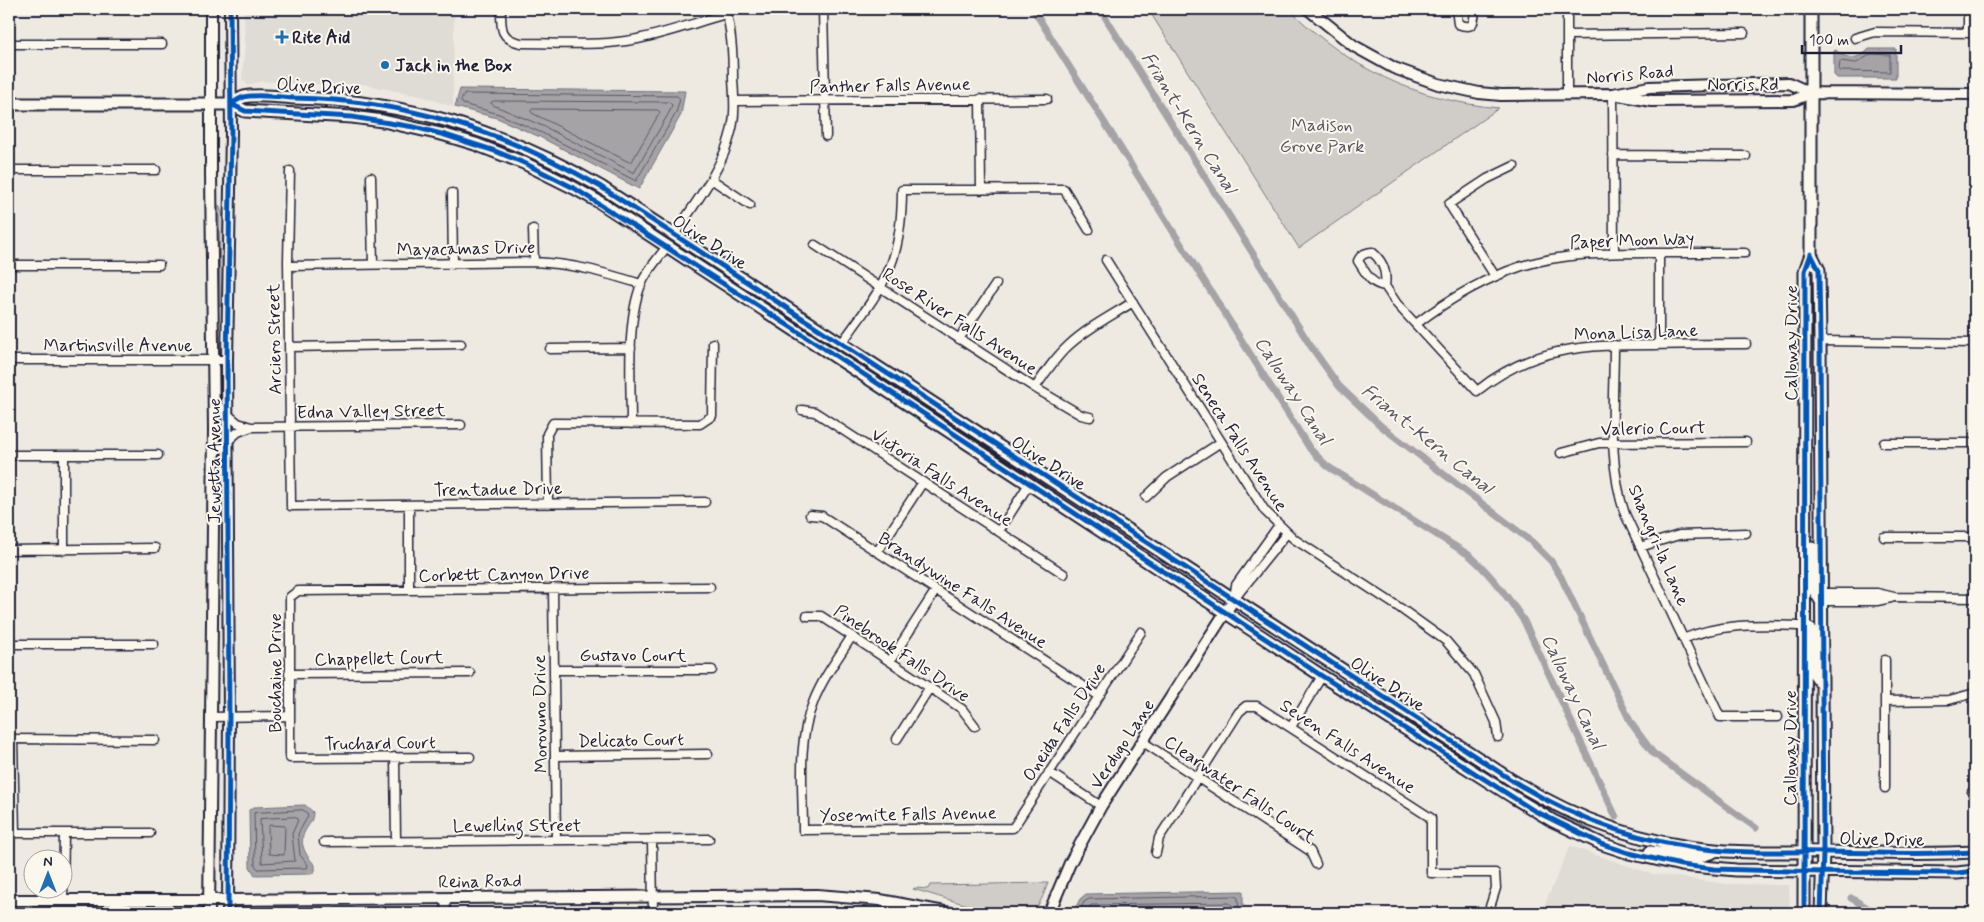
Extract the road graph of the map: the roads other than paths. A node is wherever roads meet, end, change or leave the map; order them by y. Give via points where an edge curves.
1 (211, 9) edge
2 (230, 9) edge
3 (501, 9) edge
4 (823, 9) edge
5 (1308, 9) edge
6 (1456, 9) edge
7 (1474, 9) edge
8 (1567, 9) edge
9 (1811, 9) edge
10 (1968, 9) edge
11 (726, 11) edge
12 (1744, 33) dead end
13 (1972, 33) edge
14 (1567, 35) junction
15 (1855, 38) dead end
16 (9, 44) edge
17 (162, 44) dead end
18 (1811, 92) junction
19 (1613, 94) junction
20 (1975, 94) edge
21 (1567, 95) junction
22 (980, 99) junction
23 (1047, 99) dead end
24 (734, 101) junction
25 (826, 102) junction
26 (9, 104) edge
27 (212, 104) junction
28 (231, 104) junction
29 (402, 109) junction
30 (329, 115) junction
31 (826, 136) dead end
32 (1613, 155) junction
33 (1746, 156) dead end
34 (513, 158) junction
35 (1514, 166) dead end
36 (9, 170) edge
37 (156, 170) dead end
38 (571, 170) junction
39 (290, 171) dead end
40 (371, 177) dead end
41 (710, 179) junction
42 (981, 190) junction
43 (452, 193) dead end
44 (750, 205) dead end
45 (621, 216) junction
46 (533, 229) dead end
47 (1089, 230) dead end
48 (674, 235) junction
49 (815, 245) dead end
50 (667, 246) junction
51 (1614, 253) junction
52 (1659, 253) junction
53 (1745, 253) dead end
54 (1812, 254) junction
55 (1106, 260) dead end
56 (534, 262) junction
57 (373, 264) junction
58 (453, 264) junction
59 (9, 265) edge
60 (159, 265) dead end
61 (288, 266) junction
62 (721, 266) junction
63 (1495, 276) junction
64 (1805, 277) junction
65 (641, 284) junction
66 (996, 284) dead end
67 (1385, 286) junction
68 (881, 288) junction
69 (1133, 302) junction
70 (786, 324) junction
71 (1416, 324) junction
72 (959, 339) junction
73 (1820, 341) junction
74 (1975, 343) edge
75 (461, 344) dead end
76 (713, 344) dead end
77 (841, 344) junction
78 (1659, 344) junction
79 (1746, 344) dead end
80 (1614, 345) junction
81 (289, 347) junction
82 (631, 348) junction
83 (550, 349) dead end
84 (9, 360) edge
85 (212, 360) junction
86 (226, 360) junction
87 (1035, 388) junction
88 (213, 402) junction
89 (802, 410) dead end
90 (228, 415) junction
91 (1090, 417) dead end
92 (631, 424) junction
93 (461, 425) dead end
94 (290, 426) junction
95 (251, 427) junction
96 (228, 441) junction
97 (1220, 442) junction
98 (1746, 442) dead end
99 (1614, 443) junction
100 (1884, 443) dead end
101 (1975, 443) edge
102 (214, 453) junction
103 (1561, 453) dead end
104 (9, 455) edge
105 (64, 455) junction
106 (158, 455) dead end
107 (923, 482) junction
108 (1029, 484) junction
109 (1146, 497) dead end
110 (1081, 500) junction
111 (705, 502) dead end
112 (548, 504) junction
113 (409, 505) junction
114 (291, 506) joint
115 (810, 515) dead end
116 (1278, 525) junction
117 (1804, 525) junction
118 (999, 531) junction
119 (1288, 533) junction
120 (1746, 533) dead end
121 (1884, 537) dead end
122 (1975, 537) edge
123 (1640, 547) junction
124 (155, 548) dead end
125 (9, 550) edge
126 (64, 550) junction
127 (878, 552) junction
128 (1064, 574) dead end
129 (710, 587) dead end
130 (553, 588) junction
131 (409, 590) junction
132 (936, 590) junction
133 (298, 591) joint
134 (1821, 597) junction
135 (1975, 598) edge
136 (1234, 599) junction
137 (1225, 612) junction
138 (808, 616) dead end
139 (1803, 626) junction
140 (1141, 632) dead end
141 (852, 636) junction
142 (1683, 639) junction
143 (9, 644) edge
144 (154, 644) dead end
145 (1886, 660) dead end
146 (890, 661) junction
147 (554, 670) junction
148 (712, 670) dead end
149 (470, 672) dead end
150 (289, 674) junction
151 (1322, 676) junction
152 (1822, 685) junction
153 (930, 687) junction
154 (1975, 693) edge
155 (1099, 696) junction
156 (1382, 696) junction
157 (1886, 701) junction
158 (229, 712) junction
159 (290, 716) junction
160 (212, 717) junction
161 (1778, 717) dead end
162 (974, 726) dead end
163 (1291, 727) junction
164 (1498, 737) dead end
165 (11, 739) edge
166 (896, 739) dead end
167 (155, 740) dead end
168 (1143, 742) junction
169 (708, 754) dead end
170 (555, 756) junction
171 (395, 757) junction
172 (470, 757) dead end
173 (290, 758) joint
174 (1050, 772) junction
175 (1198, 778) junction
176 (1886, 788) dead end
177 (1101, 806) junction
178 (1013, 828) joint
179 (12, 833) edge
180 (150, 833) dead end
181 (64, 834) junction
182 (652, 839) junction
183 (710, 839) dead end
184 (556, 840) junction
185 (324, 842) dead end
186 (396, 842) junction
187 (64, 850) edge
188 (1717, 850) junction
189 (1803, 852) junction
190 (1823, 852) junction
191 (1975, 852) edge
192 (1156, 853) dead end
193 (1640, 855) junction
194 (1316, 864) dead end
195 (1804, 871) junction
196 (1975, 871) edge
197 (1822, 872) junction
198 (652, 896) junction
199 (445, 898) junction
200 (9, 900) edge
201 (22, 900) edge
202 (72, 900) edge
203 (208, 900) junction
204 (228, 900) junction
205 (209, 913) edge
206 (228, 913) edge
207 (446, 913) edge
208 (653, 913) edge
209 (950, 913) edge
210 (1049, 913) edge
211 (1488, 913) edge
212 (1804, 913) edge
213 (1821, 913) edge

1 - 27 street, Jewetta Avenue
2 - 28 street, Jewetta Avenue
3 - 11 street via 504,34 510,41 521,43 607,43 648,37
4 - 25 street
5 - 21 street, Norris Road via 1370,56 1430,81 1502,95
6 - 7 street via 1458,24 1466,27 1474,21
8 - 14 street
9 - 18 main road, Calloway Drive
10 - 13 street
11 - 24 street via 733,52
12 - 14 street
13 - 15 street via 1875,32
14 - 21 street
16 - 17 street
18 - 19 street, Norris Rd via 1794,100 1651,101
18 - 19 street, Norris Road via 1789,83 1649,87
18 - 20 street, Norris Road
18 - 54 main road, Calloway Drive
19 - 21 street, Norris Road
19 - 32 street
22 - 23 street, Panther Falls Avenue
22 - 25 street, Panther Falls Avenue
22 - 42 street
24 - 25 street, Panther Falls Avenue
24 - 41 street via 732,132
25 - 31 street
26 - 27 main road, Olive Drive
27 - 28 main road, Olive Drive
27 - 85 street, Jewetta Avenue
28 - 29 main road, Olive Drive via 244,96 321,98
28 - 30 main road, Olive Drive via 245,111
28 - 86 street, Jewetta Avenue
29 - 30 main road via 396,114
29 - 38 main road, Olive Drive via 495,135
30 - 34 main road, Olive Drive via 414,127
32 - 33 street
32 - 51 street
34 - 38 main road via 522,154
34 - 45 main road, Olive Drive via 567,184
35 - 63 street via 1449,204
36 - 37 street
38 - 48 main road, Olive Drive
39 - 61 street, Arciero Street
40 - 57 street
41 - 44 street
41 - 48 street
42 - 47 street via 1064,189
42 - 68 street via 902,190 898,244
43 - 58 street
45 - 48 main road via 666,236
45 - 50 main road, Olive Drive
46 - 56 street
48 - 62 main road, Olive Drive
49 - 68 street, Rose River Falls Avenue
50 - 62 main road via 678,245
50 - 65 street
50 - 70 main road, Olive Drive
51 - 52 street, Paper Moon Way
51 - 63 street, Paper Moon Way via 1542,261
52 - 53 street, Paper Moon Way
52 - 78 street
54 - 64 main road, Calloway Drive
54 - 73 main road, Calloway Drive via 1819,270
55 - 69 street, Seneca Falls Avenue
56 - 58 street, Mayacamas Drive
56 - 65 street, Mayacamas Drive via 596,270
57 - 58 street, Mayacamas Drive
57 - 61 street, Mayacamas Drive
59 - 60 street
61 - 81 street, Arciero Street
62 - 77 main road, Olive Drive
63 - 71 street, Paper Moon Way via 1453,298
64 - 73 main road via 1812,289 1813,331
64 - 117 main road, Calloway Drive
65 - 82 street
66 - 72 street
67 - 67 street via 1371,281 1358,261 1360,256 1372,252 1377,256 1385,272
67 - 71 street
68 - 72 street, Rose River Falls Avenue
68 - 77 street
69 - 87 street via 1068,345
69 - 97 street, Seneca Falls Avenue
70 - 77 main road via 824,342
70 - 108 main road, Olive Drive
71 - 80 street, Mona Lisa Lane via 1477,391 1513,368 1550,353 1582,346
72 - 87 street, Rose River Falls Avenue
73 - 74 street
73 - 134 main road, Calloway Drive
75 - 81 street
76 - 92 street via 712,416 700,424
77 - 110 main road, Olive Drive
78 - 79 street, Mona Lisa Lane
78 - 80 street, Mona Lisa Lane
80 - 99 street, Shangri-la Lane
81 - 94 street, Arciero Street
82 - 83 street
82 - 92 street
84 - 85 street, Martinsville Avenue
85 - 86 street, Martinsville Avenue
85 - 88 street, Jewetta Avenue
86 - 90 street, Jewetta Avenue
87 - 91 street, Rose River Falls Avenue
88 - 90 street, Edna Valley Street
88 - 102 street, Jewetta Avenue
89 - 107 street, Victoria Falls Avenue via 815,412
90 - 95 street, Edna Valley Street
90 - 96 street, Jewetta Avenue
92 - 112 street via 553,424 547,434
93 - 94 street, Edna Valley Street
94 - 95 street, Edna Valley Street
94 - 114 street, Arciero Street
95 - 96 street, Edna Valley Street
96 - 102 street, Edna Valley Street
96 - 158 street, Jewetta Avenue
97 - 109 street via 1167,477
97 - 116 street, Seneca Falls Avenue via 1256,499
98 - 99 street, Valerio Court
99 - 103 street, Valerio Court via 1584,446
99 - 123 street, Shangri-la Lane via 1614,470 1620,500
100 - 101 street
102 - 160 street, Jewetta Avenue
104 - 105 street
105 - 106 street
105 - 126 street
107 - 118 street, Victoria Falls Avenue
107 - 127 street
108 - 110 main road via 1039,482 1071,500
108 - 118 street
108 - 137 main road, Olive Drive
110 - 136 main road, Olive Drive
111 - 112 street, Trentadue Drive
112 - 113 street, Trentadue Drive
113 - 114 street, Trentadue Drive
113 - 131 street
115 - 127 street, Brandywine Falls Avenue via 822,516
116 - 119 street, Seneca Falls Avenue
116 - 136 street via 1236,585
117 - 134 main road via 1812,539 1813,588
117 - 139 main road, Calloway Drive
118 - 128 street, Victoria Falls Avenue
119 - 136 street
119 - 164 street, Seneca Falls Avenue via 1446,641 1474,674 1496,722
120 - 123 street via 1679,535
121 - 122 street
123 - 142 street, Shangri-la Lane
124 - 126 street
125 - 126 street
127 - 132 street, Brandywine Falls Avenue
129 - 130 street, Corbett Canyon Drive
130 - 131 street, Corbett Canyon Drive
130 - 147 street, Morovuno Drive
131 - 133 street, Corbett Canyon Drive
132 - 146 street
132 - 155 street, Brandywine Falls Avenue
133 - 150 street, Bouchaine Drive via 290,597
134 - 135 street via 1877,601 1894,597
134 - 152 main road, Calloway Drive
136 - 137 street, Verdugo Lane
136 - 156 main road, Olive Drive
137 - 151 main road, Olive Drive
137 - 168 street, Verdugo Lane
138 - 141 street, Pinebrook Falls Drive via 821,616
139 - 142 street via 1735,625 1705,630
139 - 152 main road via 1811,630 1813,636 1814,673
139 - 189 main road, Calloway Drive
140 - 155 street, Oneida Falls Drive
141 - 146 street, Pinebrook Falls Drive
141 - 178 street, Yosemite Falls Avenue via 820,688 807,720 803,751 803,830
142 - 161 street, Shangri-la Lane via 1720,717
143 - 144 street
145 - 157 street
146 - 153 street, Pinebrook Falls Drive
147 - 148 street, Gustavo Court
147 - 170 street, Morovuno Drive
149 - 150 street, Chappellet Court
150 - 159 street, Bouchaine Drive
151 - 156 main road via 1335,675 1363,691
151 - 163 street
151 - 193 main road, Olive Drive via 1533,810 1602,844
152 - 190 main road, Calloway Drive
153 - 162 street, Pinebrook Falls Drive via 962,709
153 - 166 street
154 - 157 street via 1949,700
155 - 174 street, Oneida Falls Drive
156 - 188 main road, Olive Drive via 1533,794 1580,818 1636,836
157 - 176 street
158 - 159 street via 250,716
158 - 160 street
158 - 204 street, Jewetta Avenue
159 - 173 street, Bouchaine Drive
160 - 203 street, Jewetta Avenue
163 - 175 street, Seven Falls Avenue via 1257,706 1246,706
163 - 211 street, Seven Falls Avenue via 1431,818 1431,873 1495,873 1496,888
165 - 167 street
165 - 179 street
168 - 175 street, Clearwater Falls Court
168 - 177 street, Verdugo Lane
169 - 170 street, Delicato Court
170 - 184 street, Morovuno Drive
171 - 172 street, Truchard Court
171 - 173 street, Truchard Court
171 - 186 street
174 - 177 street
174 - 178 street, Oneida Falls Drive
175 - 192 street via 1160,838
175 - 194 street, Clearwater Falls Court via 1310,850
177 - 210 street, Verdugo Lane via 1070,863
179 - 181 street
180 - 181 street
181 - 187 street
182 - 183 street, Lewelling Street
182 - 184 street, Lewelling Street
182 - 198 street
184 - 186 street, Lewelling Street
185 - 186 street, Lewelling Street
188 - 189 main road, Olive Drive
188 - 193 main road via 1698,857 1657,852
189 - 190 main road, Olive Drive
189 - 195 main road, Calloway Drive
190 - 191 main road, Olive Drive
190 - 197 main road, Calloway Drive
193 - 195 main road, Olive Drive via 1714,869
195 - 197 main road, Olive Drive
195 - 212 main road, Calloway Drive
196 - 197 main road, Olive Drive
197 - 213 main road, Calloway Drive
198 - 199 street, Reina Road
198 - 208 street
198 - 209 street, Reina Road via 849,896
199 - 204 street, Reina Road
199 - 207 street
200 - 201 street, Reina Road
202 - 203 street, Reina Road
203 - 204 street, Reina Road
203 - 205 street, Jewetta Avenue
204 - 206 street, Jewetta Avenue

